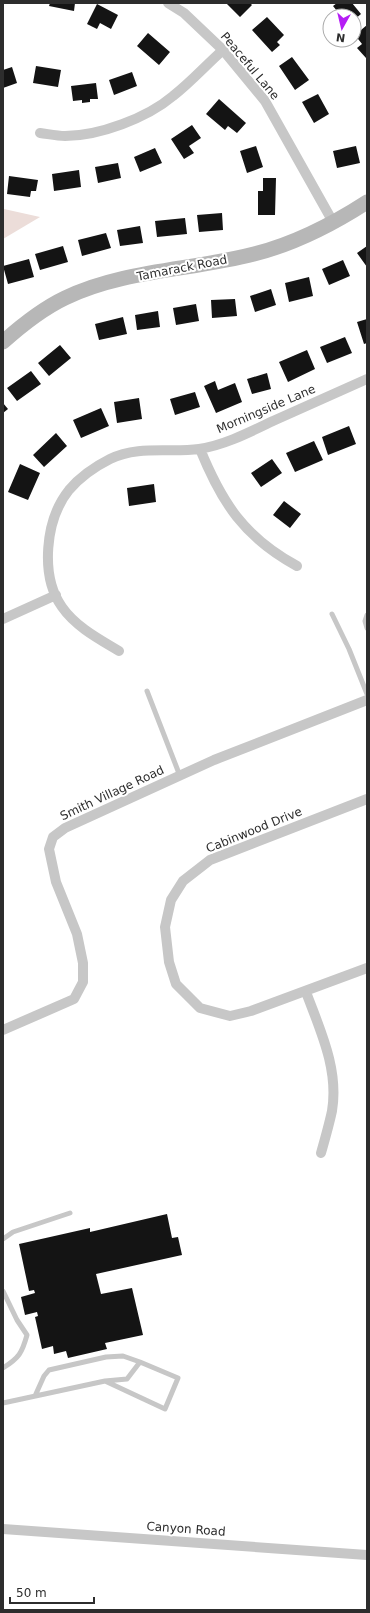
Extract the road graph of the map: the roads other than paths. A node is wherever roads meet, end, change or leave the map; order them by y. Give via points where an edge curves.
1 (168, 3) edge
2 (223, 50) junction
3 (40, 133) dead end
4 (367, 202) edge
5 (333, 222) junction
6 (3, 342) edge
7 (367, 379) edge
8 (200, 449) junction
9 (297, 566) dead end
10 (56, 595) junction
11 (332, 614) dead end
12 (367, 614) edge
13 (3, 619) edge
14 (367, 628) edge
15 (119, 651) dead end
16 (147, 690) dead end
17 (367, 694) edge
18 (367, 700) edge
19 (180, 776) junction
20 (367, 799) edge
21 (367, 968) edge
22 (306, 992) junction
23 (3, 1030) edge
24 (321, 1153) dead end
25 (70, 1213) dead end
26 (3, 1239) edge
27 (3, 1291) edge
28 (140, 1362) junction
29 (3, 1368) edge
30 (105, 1381) junction
31 (35, 1396) junction
32 (3, 1403) edge
33 (3, 1528) edge
34 (367, 1555) edge

1 - 2 street, Peaceful Lane via 184,13
2 - 3 street via 172,97 138,117 117,126 84,134 64,136
2 - 5 street, Peaceful Lane via 265,101
4 - 5 street, Tamarack Road
5 - 6 street, Tamarack Road via 287,243 254,254 115,280 72,295 26,322
7 - 8 street, Morningside Lane via 238,437
8 - 9 street via 212,480 233,514 260,542
8 - 10 street, Morningside Lane via 143,450 112,458 88,471 69,491 53,520 48,550 50,582
10 - 13 street
10 - 15 street, Morningside Lane via 62,607 87,632
11 - 17 lane
12 - 14 lane
16 - 19 lane
18 - 19 street, Smith Village Road via 214,760
19 - 23 street, Smith Village Road via 65,828 53,837 49,849 56,882 76,934 83,963 83,982 74,999
20 - 22 street, Cabinwood Drive via 210,860 183,881 171,900 165,927 169,962 176,984 200,1008 230,1016
21 - 22 street, Cabinwood Drive
22 - 24 street via 327,1047 333,1079 332,1110
25 - 26 lane via 13,1232
27 - 29 lane via 16,1320 27,1335 24,1349
28 - 30 lane via 127,1379
28 - 30 lane via 178,1378 165,1409
28 - 31 lane via 123,1356 106,1357 49,1370
30 - 31 lane
31 - 32 lane
33 - 34 street, Canyon Road

